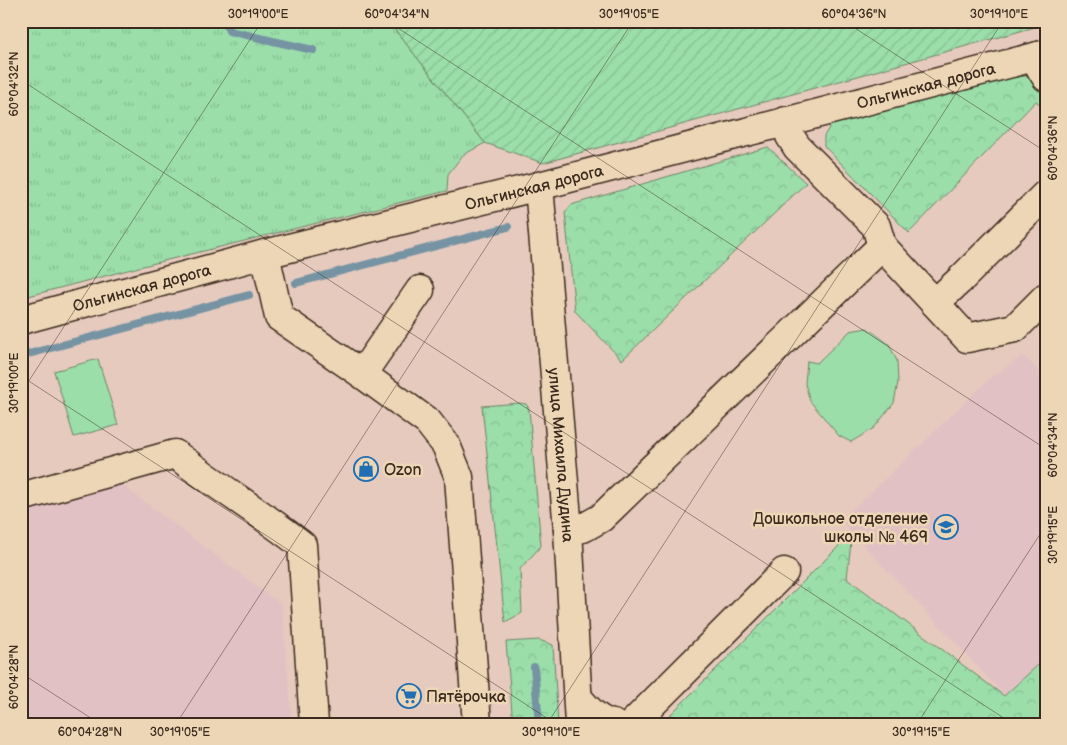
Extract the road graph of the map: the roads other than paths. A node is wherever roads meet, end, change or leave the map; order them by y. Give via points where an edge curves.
1 (1043, 62) edge
2 (786, 121) junction
3 (539, 186) junction
4 (1046, 194) edge
5 (882, 246) junction
6 (265, 254) junction
7 (420, 290) dead end
8 (1046, 296) edge
9 (935, 303) junction
10 (21, 320) edge
11 (362, 374) junction
12 (21, 498) edge
13 (568, 530) junction
14 (784, 572) dead end
15 (579, 711) edge
16 (314, 724) edge
17 (478, 724) edge
18 (613, 724) edge
19 (632, 724) edge

1 - 2 street, Ольгинская дорога
2 - 3 street, Ольгинская дорога
2 - 5 street via 796,147 876,226
3 - 6 street, Ольгинская дорога
3 - 13 street, улица Михаила Дудина
4 - 9 street
5 - 9 street
5 - 13 street via 601,518 583,528
6 - 10 street, Ольгинская дорога
6 - 11 street via 278,317
7 - 11 street
8 - 9 street via 1015,328 967,338
11 - 17 street via 428,422 446,445 459,477
12 - 16 street via 175,454 302,545
13 - 15 street, улица Михаила Дудина
14 - 19 street
15 - 18 street via 590,712

